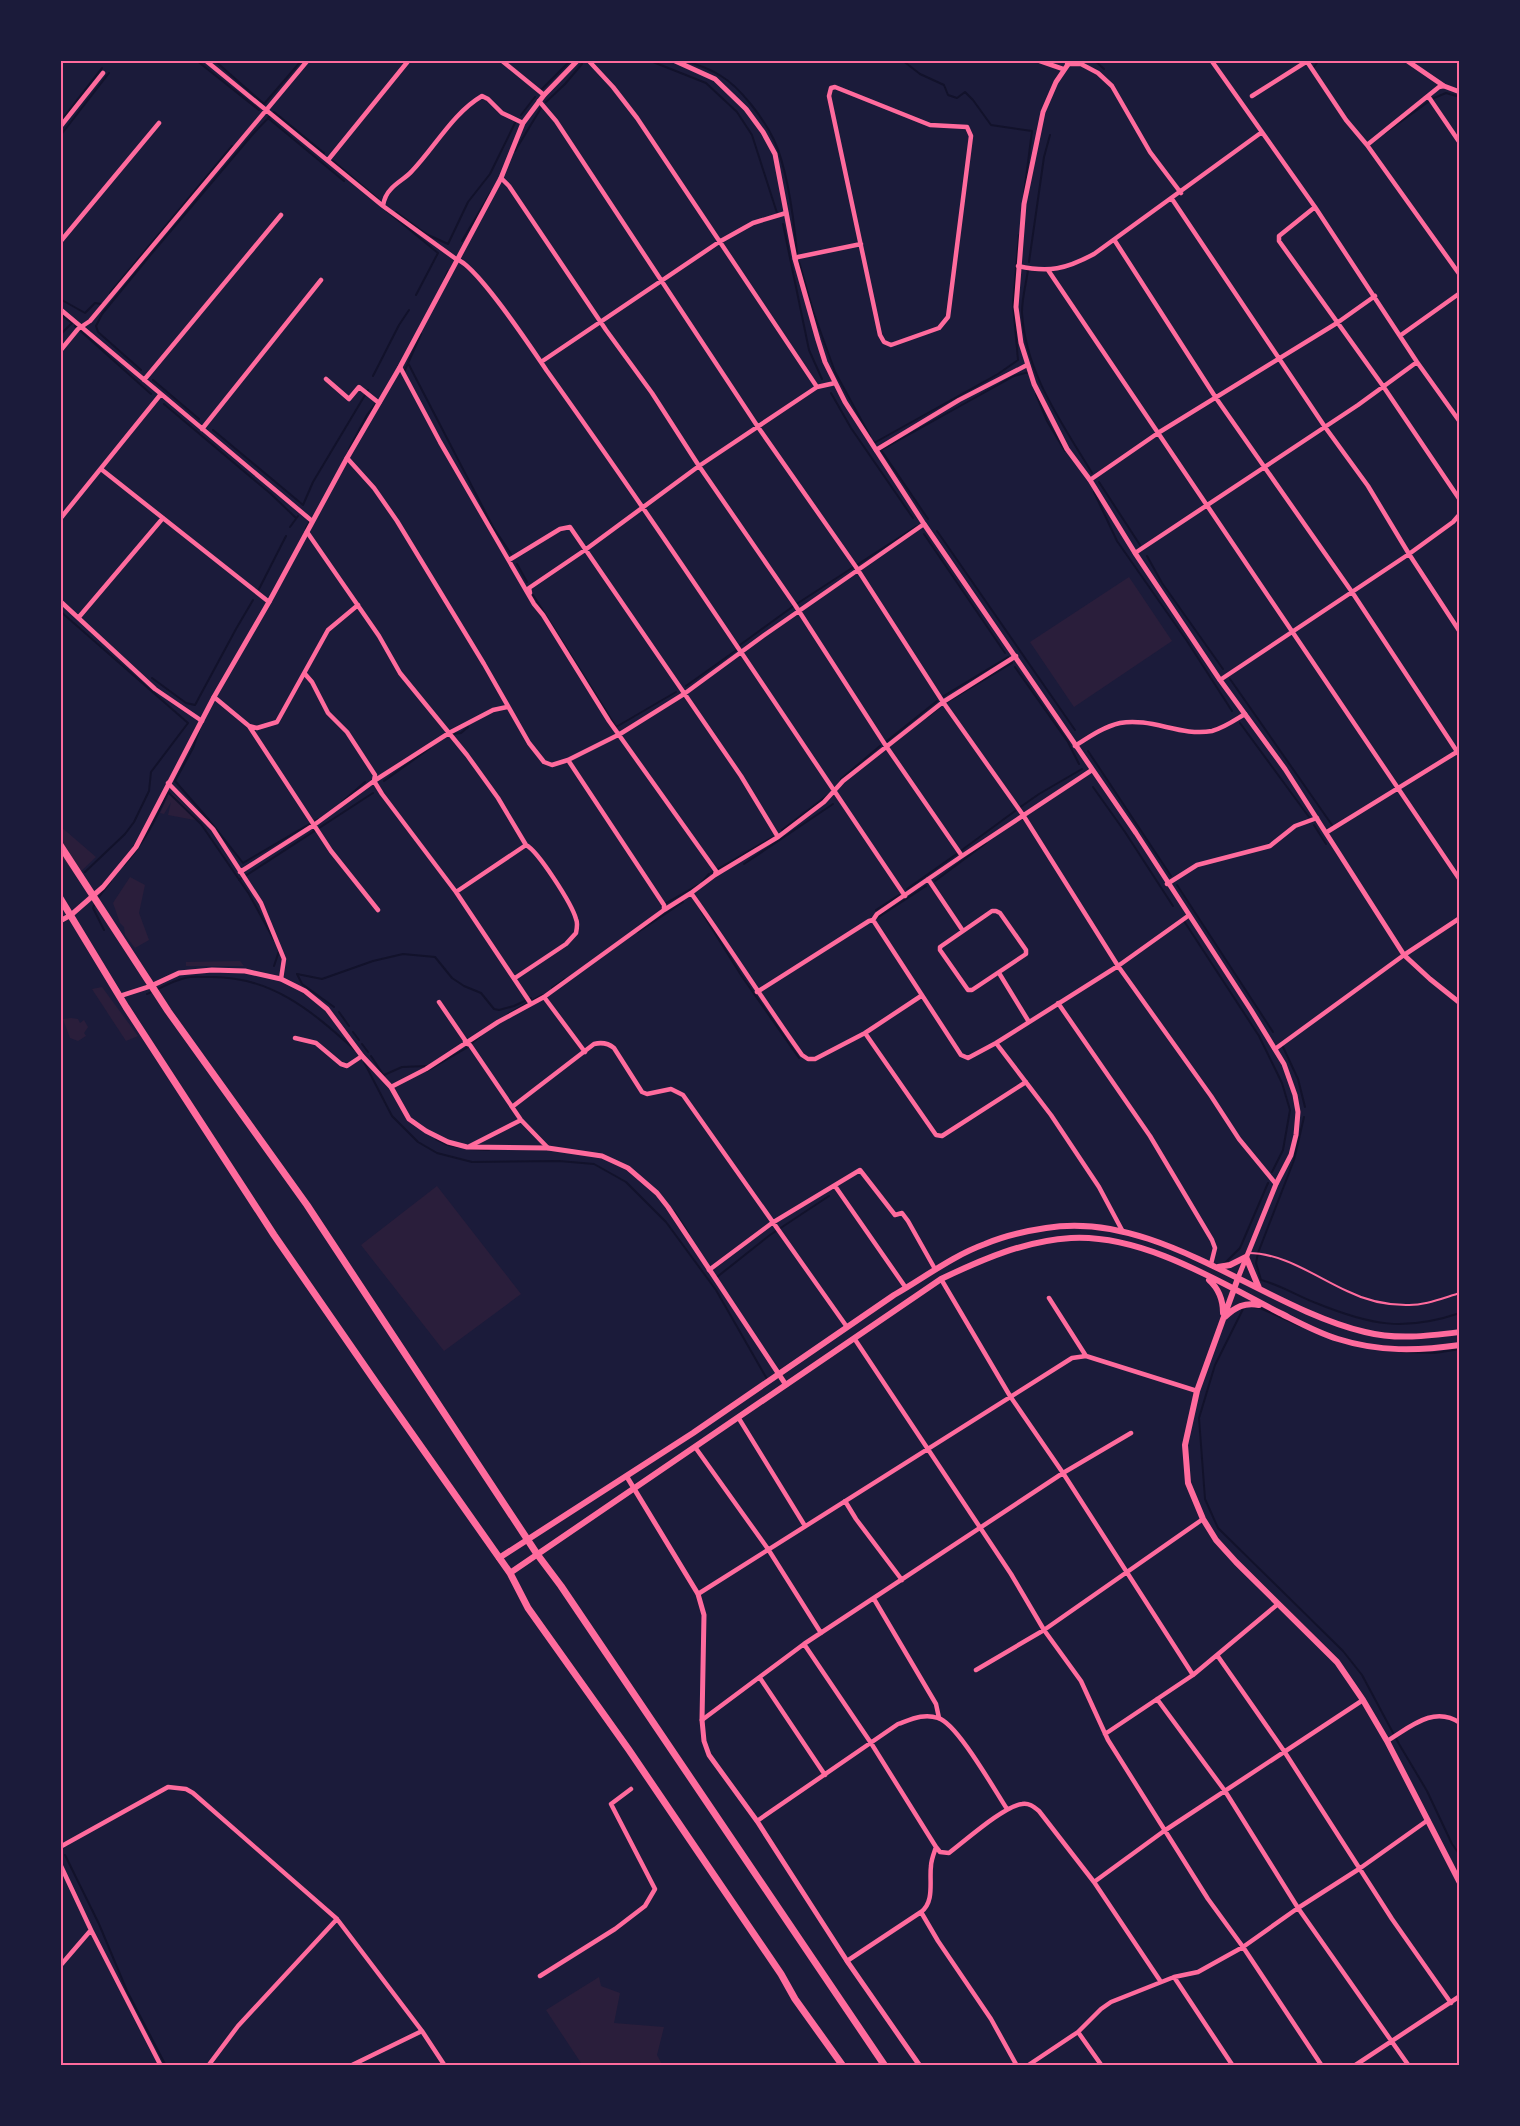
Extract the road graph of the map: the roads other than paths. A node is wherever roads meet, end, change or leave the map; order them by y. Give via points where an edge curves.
1 (205, 60) edge
2 (308, 60) edge
3 (409, 60) edge
4 (501, 60) edge
5 (578, 60) edge
6 (588, 60) edge
7 (673, 60) edge
8 (1037, 60) edge
9 (1211, 60) edge
10 (1307, 60) edge
11 (1406, 60) edge
12 (1067, 64) edge
13 (103, 73) dead end
14 (1444, 86) junction
15 (1460, 92) edge
16 (544, 95) junction
17 (1252, 96) dead end
18 (1428, 96) junction
19 (539, 101) junction
20 (265, 110) junction
21 (159, 123) dead end
22 (523, 123) junction
23 (60, 127) edge
24 (1262, 132) junction
25 (1460, 143) edge
26 (1367, 145) junction
27 (328, 160) junction
28 (501, 178) junction
29 (1181, 192) junction
30 (1172, 199) junction
31 (383, 206) junction
32 (1315, 207) junction
33 (786, 213) junction
34 (281, 215) dead end
35 (1115, 241) junction
36 (60, 242) edge
37 (719, 242) junction
38 (861, 244) junction
39 (456, 259) junction
40 (795, 259) junction
41 (1018, 266) junction
42 (1048, 270) junction
43 (1460, 275) edge
44 (321, 280) dead end
45 (661, 282) junction
46 (1460, 293) edge
47 (1375, 296) junction
48 (60, 309) edge
49 (601, 321) junction
50 (1337, 323) junction
51 (82, 326) junction
52 (1401, 335) junction
53 (60, 351) edge
54 (1280, 359) junction
55 (541, 362) junction
56 (1418, 362) junction
57 (1027, 365) junction
58 (400, 367) junction
59 (326, 379) dead end
60 (144, 380) junction
61 (835, 383) junction
62 (1383, 386) junction
63 (817, 387) junction
64 (161, 394) junction
65 (1216, 398) junction
66 (379, 403) junction
67 (1460, 422) edge
68 (758, 427) junction
69 (1324, 427) junction
70 (202, 429) junction
71 (1158, 434) junction
72 (876, 450) junction
73 (347, 458) junction
74 (699, 466) junction
75 (1265, 467) junction
76 (101, 470) junction
77 (1090, 480) junction
78 (1460, 500) edge
79 (1208, 505) junction
80 (642, 508) junction
81 (1460, 513) edge
82 (163, 518) junction
83 (60, 519) edge
84 (312, 521) junction
85 (924, 524) junction
86 (307, 532) junction
87 (585, 550) junction
88 (1135, 553) junction
89 (1409, 554) junction
90 (509, 560) junction
91 (858, 570) junction
92 (1352, 592) junction
93 (60, 601) edge
94 (269, 602) junction
95 (534, 604) junction
96 (358, 605) junction
97 (800, 612) junction
98 (79, 616) junction
99 (1460, 632) edge
100 (1291, 633) junction
101 (741, 653) junction
102 (1016, 657) junction
103 (305, 674) junction
104 (1220, 680) junction
105 (684, 694) junction
106 (214, 697) junction
107 (943, 702) junction
108 (507, 707) junction
109 (1245, 714) junction
110 (202, 721) junction
111 (249, 726) junction
112 (449, 734) junction
113 (621, 734) junction
114 (886, 746) junction
115 (1075, 746) junction
116 (1459, 752) edge
117 (567, 760) junction
118 (1092, 770) junction
119 (374, 781) junction
120 (168, 783) junction
121 (1399, 787) junction
122 (834, 791) junction
123 (1023, 815) junction
124 (1317, 818) junction
125 (314, 825) junction
126 (1327, 832) junction
127 (778, 837) junction
128 (60, 845) edge
129 (526, 845) junction
130 (962, 855) junction
131 (240, 872) junction
132 (715, 875) junction
133 (928, 879) junction
134 (1460, 880) edge
135 (1167, 884) junction
136 (456, 891) junction
137 (691, 893) junction
138 (92, 896) junction
139 (905, 896) junction
140 (60, 898) edge
141 (378, 910) dead end
142 (664, 910) junction
143 (71, 915) junction
144 (1188, 916) junction
145 (1460, 918) edge
146 (873, 920) junction
147 (60, 921) edge
148 (963, 931) junction
149 (1404, 954) junction
150 (1118, 966) junction
151 (999, 973) junction
152 (515, 978) junction
153 (281, 979) junction
154 (151, 986) junction
155 (757, 992) junction
156 (120, 996) junction
157 (921, 996) junction
158 (544, 997) junction
159 (439, 1002) dead end
160 (1058, 1003) junction
161 (1460, 1003) edge
162 (531, 1004) junction
163 (1029, 1022) junction
164 (865, 1033) junction
165 (295, 1038) dead end
166 (465, 1043) junction
167 (996, 1043) junction
168 (1275, 1049) junction
169 (585, 1052) junction
170 (362, 1056) junction
171 (1026, 1082) junction
172 (391, 1087) junction
173 (512, 1107) junction
174 (521, 1120) junction
175 (467, 1147) junction
176 (548, 1148) junction
177 (1276, 1184) junction
178 (835, 1185) junction
179 (772, 1223) junction
180 (1123, 1232) junction
181 (1247, 1255) junction
182 (1214, 1266) junction
183 (935, 1269) junction
184 (710, 1270) junction
185 (1202, 1274) junction
186 (1238, 1278) junction
187 (941, 1280) junction
188 (906, 1288) junction
189 (1260, 1288) junction
190 (1234, 1289) junction
191 (1460, 1293) edge
192 (1049, 1298) dead end
193 (1268, 1307) junction
194 (1223, 1320) junction
195 (847, 1327) junction
196 (1460, 1332) edge
197 (854, 1338) junction
198 (1460, 1345) edge
199 (1086, 1356) junction
200 (779, 1374) junction
201 (786, 1385) junction
202 (1197, 1392) junction
203 (1010, 1396) junction
204 (738, 1417) junction
205 (1131, 1433) dead end
206 (695, 1447) junction
207 (929, 1450) junction
208 (1063, 1473) junction
209 (627, 1477) junction
210 (635, 1488) junction
211 (845, 1501) junction
212 (1203, 1519) junction
213 (805, 1526) junction
214 (980, 1527) junction
215 (527, 1540) junction
216 (768, 1549) junction
217 (537, 1554) junction
218 (499, 1557) junction
219 (1126, 1571) junction
220 (510, 1573) junction
221 (902, 1580) junction
222 (698, 1594) junction
223 (874, 1599) junction
224 (1278, 1604) junction
225 (1044, 1629) junction
226 (821, 1633) junction
227 (804, 1644) junction
228 (1217, 1655) junction
229 (976, 1670) dead end
230 (1193, 1675) junction
231 (760, 1678) junction
232 (1157, 1698) junction
233 (1364, 1700) junction
234 (939, 1718) junction
235 (702, 1720) junction
236 (1460, 1723) edge
237 (1105, 1734) junction
238 (1387, 1741) junction
239 (871, 1743) junction
240 (1284, 1751) junction
241 (825, 1775) junction
242 (631, 1789) dead end
243 (1225, 1791) junction
244 (1007, 1809) junction
245 (1428, 1820) junction
246 (757, 1821) junction
247 (1164, 1831) junction
248 (60, 1847) edge
249 (936, 1847) junction
250 (60, 1864) edge
251 (1359, 1869) junction
252 (1094, 1881) junction
253 (1460, 1883) edge
254 (1298, 1908) junction
255 (921, 1912) junction
256 (337, 1919) junction
257 (91, 1930) junction
258 (1243, 1947) junction
259 (847, 1961) junction
260 (60, 1966) edge
261 (540, 1976) dead end
262 (1174, 1977) junction
263 (1161, 1982) junction
264 (1460, 1996) edge
265 (1451, 2003) junction
266 (422, 2031) junction
267 (1078, 2032) junction
268 (1392, 2041) junction
269 (161, 2066) edge
270 (208, 2066) edge
271 (350, 2066) edge
272 (445, 2066) edge
273 (843, 2066) edge
274 (885, 2066) edge
275 (920, 2066) edge
276 (1017, 2066) edge
277 (1027, 2066) edge
278 (1102, 2066) edge
279 (1233, 2066) edge
280 (1322, 2066) edge
281 (1354, 2066) edge
282 (1409, 2066) edge

1 - 20 street
2 - 20 street
3 - 27 street
4 - 16 street
5 - 16 street
6 - 37 street via 637,118
7 - 33 street via 715,78 763,132 775,154
8 - 12 street
9 - 24 street
10 - 17 street
10 - 26 street
11 - 14 street
12 - 29 street via 1081,64 1112,86 1150,152
12 - 41 street via 1043,112 1024,204
13 - 23 street
14 - 15 street
14 - 18 street
16 - 19 street
18 - 25 street
18 - 26 street
19 - 22 street
19 - 45 street
20 - 27 street
20 - 51 street
21 - 36 street
22 - 28 street
22 - 31 street via 502,113 482,96 464,109 411,173 392,187
24 - 29 street
24 - 32 street
26 - 43 street
27 - 31 street
28 - 39 street
28 - 49 street
29 - 30 street
30 - 35 street
30 - 54 street
31 - 39 street
32 - 47 street
32 - 50 street via 1283,231 1279,241
33 - 37 street via 753,223
33 - 40 street
34 - 60 street
35 - 42 street via 1075,264
35 - 65 street
37 - 45 street
37 - 63 street
38 - 38 street via 829,96 835,87 930,125 967,127 971,136 948,317 943,326 891,345 884,342
38 - 40 street
39 - 55 street via 464,261 491,293
39 - 58 street
40 - 61 street via 825,362
41 - 42 street
41 - 57 street via 1017,319
42 - 71 street
44 - 70 street
45 - 49 street
45 - 68 street
46 - 52 street
47 - 50 street
47 - 52 street
48 - 51 street
49 - 55 street
49 - 74 street
50 - 54 street
50 - 62 street
51 - 53 street
51 - 60 street
52 - 56 street
54 - 65 street
54 - 69 street
55 - 80 street
56 - 62 street
56 - 67 street
57 - 72 street
57 - 77 street via 1067,449
58 - 66 street
58 - 90 street
59 - 66 street via 349,399 359,387
60 - 64 street
61 - 63 street
61 - 72 street
62 - 69 street
62 - 78 street
63 - 68 street
64 - 70 street
64 - 76 street
65 - 71 street
65 - 75 street
66 - 73 street
68 - 74 street
68 - 91 street
69 - 75 street
69 - 89 street via 1368,486
70 - 84 street
71 - 77 street
71 - 79 street
72 - 85 street
73 - 84 street
73 - 108 street via 397,521
74 - 80 street
74 - 97 street
75 - 79 street
75 - 92 street
76 - 82 street
76 - 83 street
77 - 88 street
79 - 88 street
79 - 100 street
80 - 87 street
80 - 101 street
81 - 89 street
82 - 94 street
82 - 98 street
84 - 86 street
85 - 91 street
85 - 102 street
86 - 94 street
86 - 96 street
87 - 90 street via 570,527
87 - 95 street via 529,588
87 - 105 street
88 - 104 street
89 - 92 street
89 - 99 street
90 - 95 street
91 - 97 street
91 - 107 street
92 - 100 street
92 - 116 street
93 - 98 street
94 - 106 street
95 - 113 street
96 - 103 street via 328,630
96 - 112 street via 400,673
97 - 101 street
97 - 114 street
98 - 110 street via 155,688
100 - 104 street
100 - 121 street
101 - 105 street
101 - 122 street
102 - 107 street
102 - 115 street
103 - 111 street via 277,722 257,728
103 - 119 street via 328,713 347,732 375,776
104 - 109 street
105 - 113 street
105 - 127 street
106 - 110 street
106 - 111 street
107 - 114 street
107 - 123 street
108 - 112 street via 493,710
108 - 117 street via 544,762 552,765
109 - 115 street via 1222,727 1202,732 1121,723 1104,728
109 - 124 street
110 - 120 street
111 - 125 street
112 - 119 street
112 - 129 street via 498,798
113 - 117 street
113 - 132 street via 716,871
114 - 122 street
114 - 130 street
115 - 118 street
116 - 121 street
117 - 142 street
118 - 123 street
118 - 135 street
119 - 125 street
119 - 136 street
120 - 131 street via 213,829
120 - 138 street via 136,847
121 - 126 street
121 - 134 street
122 - 127 street
122 - 139 street
123 - 130 street
123 - 150 street
124 - 126 street
124 - 135 street via 1295,826 1270,846 1197,865
125 - 131 street
125 - 141 street
126 - 149 street
127 - 132 street
128 - 138 highway
129 - 136 street
129 - 152 street via 541,859 577,921 576,933 566,944
130 - 133 street
131 - 153 street via 261,903 279,944 284,965
132 - 137 street
133 - 139 street
133 - 148 street
135 - 144 street
136 - 152 street
137 - 142 street
137 - 155 street
138 - 143 street
138 - 154 highway
139 - 146 street
140 - 143 highway
142 - 158 street
143 - 147 street
143 - 156 highway
144 - 150 street
144 - 168 street
145 - 149 street
146 - 155 street
146 - 157 street
148 - 151 street via 940,950 965,988 972,990
148 - 151 street via 992,911 1000,913 1026,954
149 - 161 street
149 - 168 street
150 - 160 street
150 - 177 street via 1239,1139
151 - 163 street
152 - 162 street
153 - 154 street via 245,971 212,970 179,973
153 - 170 street via 305,991 327,1009
154 - 156 street
154 - 215 highway via 307,1205
155 - 164 street via 808,1059
156 - 218 highway via 274,1235
157 - 164 street
157 - 167 street via 964,1058
158 - 162 street
158 - 169 street
159 - 166 street
160 - 163 street
160 - 182 street via 1150,1136 1212,1240
162 - 166 street
163 - 167 street
164 - 171 street via 936,1135 942,1136
165 - 170 street via 316,1043 347,1066
166 - 172 street
166 - 173 street
167 - 171 street
168 - 177 street via 1295,1095 1298,1124 1291,1155
169 - 173 street
169 - 179 street via 599,1042 610,1044 642,1092 680,1092
170 - 172 street
171 - 180 street via 1099,1187
172 - 175 street via 409,1119 448,1143
173 - 174 street
174 - 175 street
174 - 176 street
175 - 176 street
176 - 184 street via 602,1156 628,1168 657,1193
177 - 181 street
178 - 179 street
178 - 183 street via 861,1170 895,1215 902,1214 908,1221
178 - 188 street
179 - 184 street
179 - 195 street
180 - 182 main road
180 - 183 main road via 1073,1225 1047,1228 984,1244
181 - 182 main road via 1230,1265
181 - 186 street
181 - 189 main road
181 - 191 lane via 1258,1253 1295,1265 1349,1292 1388,1304 1408,1306
182 - 186 main road
183 - 188 main road
184 - 200 street
185 - 187 main road via 1146,1250 1074,1238 1004,1252
185 - 190 main road
185 - 194 main road via 1221,1296
186 - 189 main road
186 - 190 main road
187 - 197 main road
187 - 203 street
188 - 195 main road
189 - 196 main road via 1340,1326 1368,1333 1411,1337
190 - 193 main road
190 - 194 main road
192 - 199 street
193 - 194 main road via 1242,1305
193 - 198 main road via 1337,1339 1384,1349
194 - 202 main road
195 - 200 main road
197 - 201 main road
197 - 207 street
199 - 202 street
199 - 203 street via 1072,1358
200 - 201 street
200 - 209 main road
201 - 204 main road
202 - 212 main road via 1185,1445 1188,1483
203 - 207 street
203 - 208 street
204 - 206 main road
204 - 213 street
205 - 208 street
206 - 210 main road
206 - 216 street
207 - 211 street
207 - 214 street
208 - 214 street
208 - 219 street
209 - 210 street
209 - 215 main road
210 - 217 main road
210 - 222 street
211 - 213 street
211 - 221 street
212 - 219 street
212 - 224 main road via 1236,1563
213 - 216 street
214 - 221 street
214 - 225 street
215 - 217 highway
215 - 218 main road
216 - 222 street
216 - 226 street
217 - 220 main road
217 - 274 highway
218 - 220 highway
219 - 225 street
219 - 230 street
220 - 273 highway via 528,1608
221 - 223 street
222 - 235 street via 704,1615
223 - 226 street
223 - 234 street via 936,1704
224 - 228 street
224 - 233 main road via 1337,1662
225 - 229 street
225 - 237 street via 1086,1690
226 - 227 street
227 - 231 street
227 - 239 street
228 - 230 street
228 - 240 street
230 - 232 street
231 - 235 street
231 - 241 street
232 - 237 street
232 - 243 street
233 - 238 main road
233 - 240 street
234 - 239 street via 920,1716 898,1724
234 - 244 street via 959,1736
235 - 246 street via 709,1755
236 - 238 street via 1437,1715
237 - 247 street
238 - 245 main road
239 - 241 street
239 - 249 street
240 - 243 street
240 - 251 street
241 - 246 street
242 - 261 street via 611,1804 655,1889 645,1906 615,1929
243 - 247 street
243 - 254 street
244 - 249 street via 949,1853
244 - 252 street via 1024,1804 1039,1810
245 - 251 street
245 - 253 main road
246 - 259 street
247 - 252 street
247 - 258 street
248 - 256 street via 158,1791 168,1787 186,1789
249 - 255 street via 930,1868 930,1891 926,1908
250 - 257 street
251 - 254 street
251 - 265 street
252 - 263 street
254 - 258 street
254 - 268 street
255 - 259 street
255 - 276 street via 992,2019
256 - 266 street
256 - 270 street via 238,2026
257 - 260 street
257 - 269 street
258 - 262 street via 1198,1972
258 - 280 street
259 - 275 street
262 - 263 street
262 - 279 street
263 - 267 street via 1111,2002
264 - 265 street
265 - 268 street
266 - 271 street
266 - 272 street
267 - 277 street
267 - 278 street
268 - 281 street
268 - 282 street

